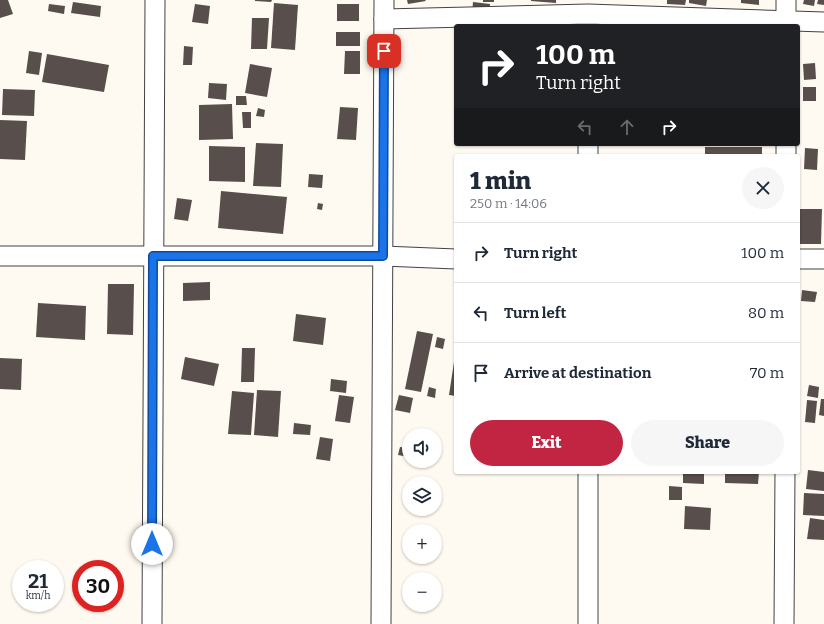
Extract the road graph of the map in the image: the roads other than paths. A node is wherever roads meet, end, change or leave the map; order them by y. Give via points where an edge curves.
1 (155, 0) edge
2 (384, 0) edge
3 (786, 0) edge
4 (588, 13) edge
5 (384, 19) junction
6 (824, 22) edge
7 (786, 23) edge
8 (0, 256) edge
9 (153, 256) junction
10 (383, 256) junction
11 (800, 259) edge
12 (824, 259) edge
13 (454, 260) edge
14 (588, 474) edge
15 (785, 474) edge
16 (152, 624) edge
17 (380, 624) edge
18 (588, 624) edge
19 (784, 624) edge

1 - 9 street
2 - 5 street
3 - 7 street
4 - 5 street
4 - 7 street
5 - 10 street
6 - 7 street
8 - 9 street
9 - 10 street
9 - 16 street
10 - 13 street
10 - 17 street
11 - 12 street
14 - 18 street
15 - 19 street

